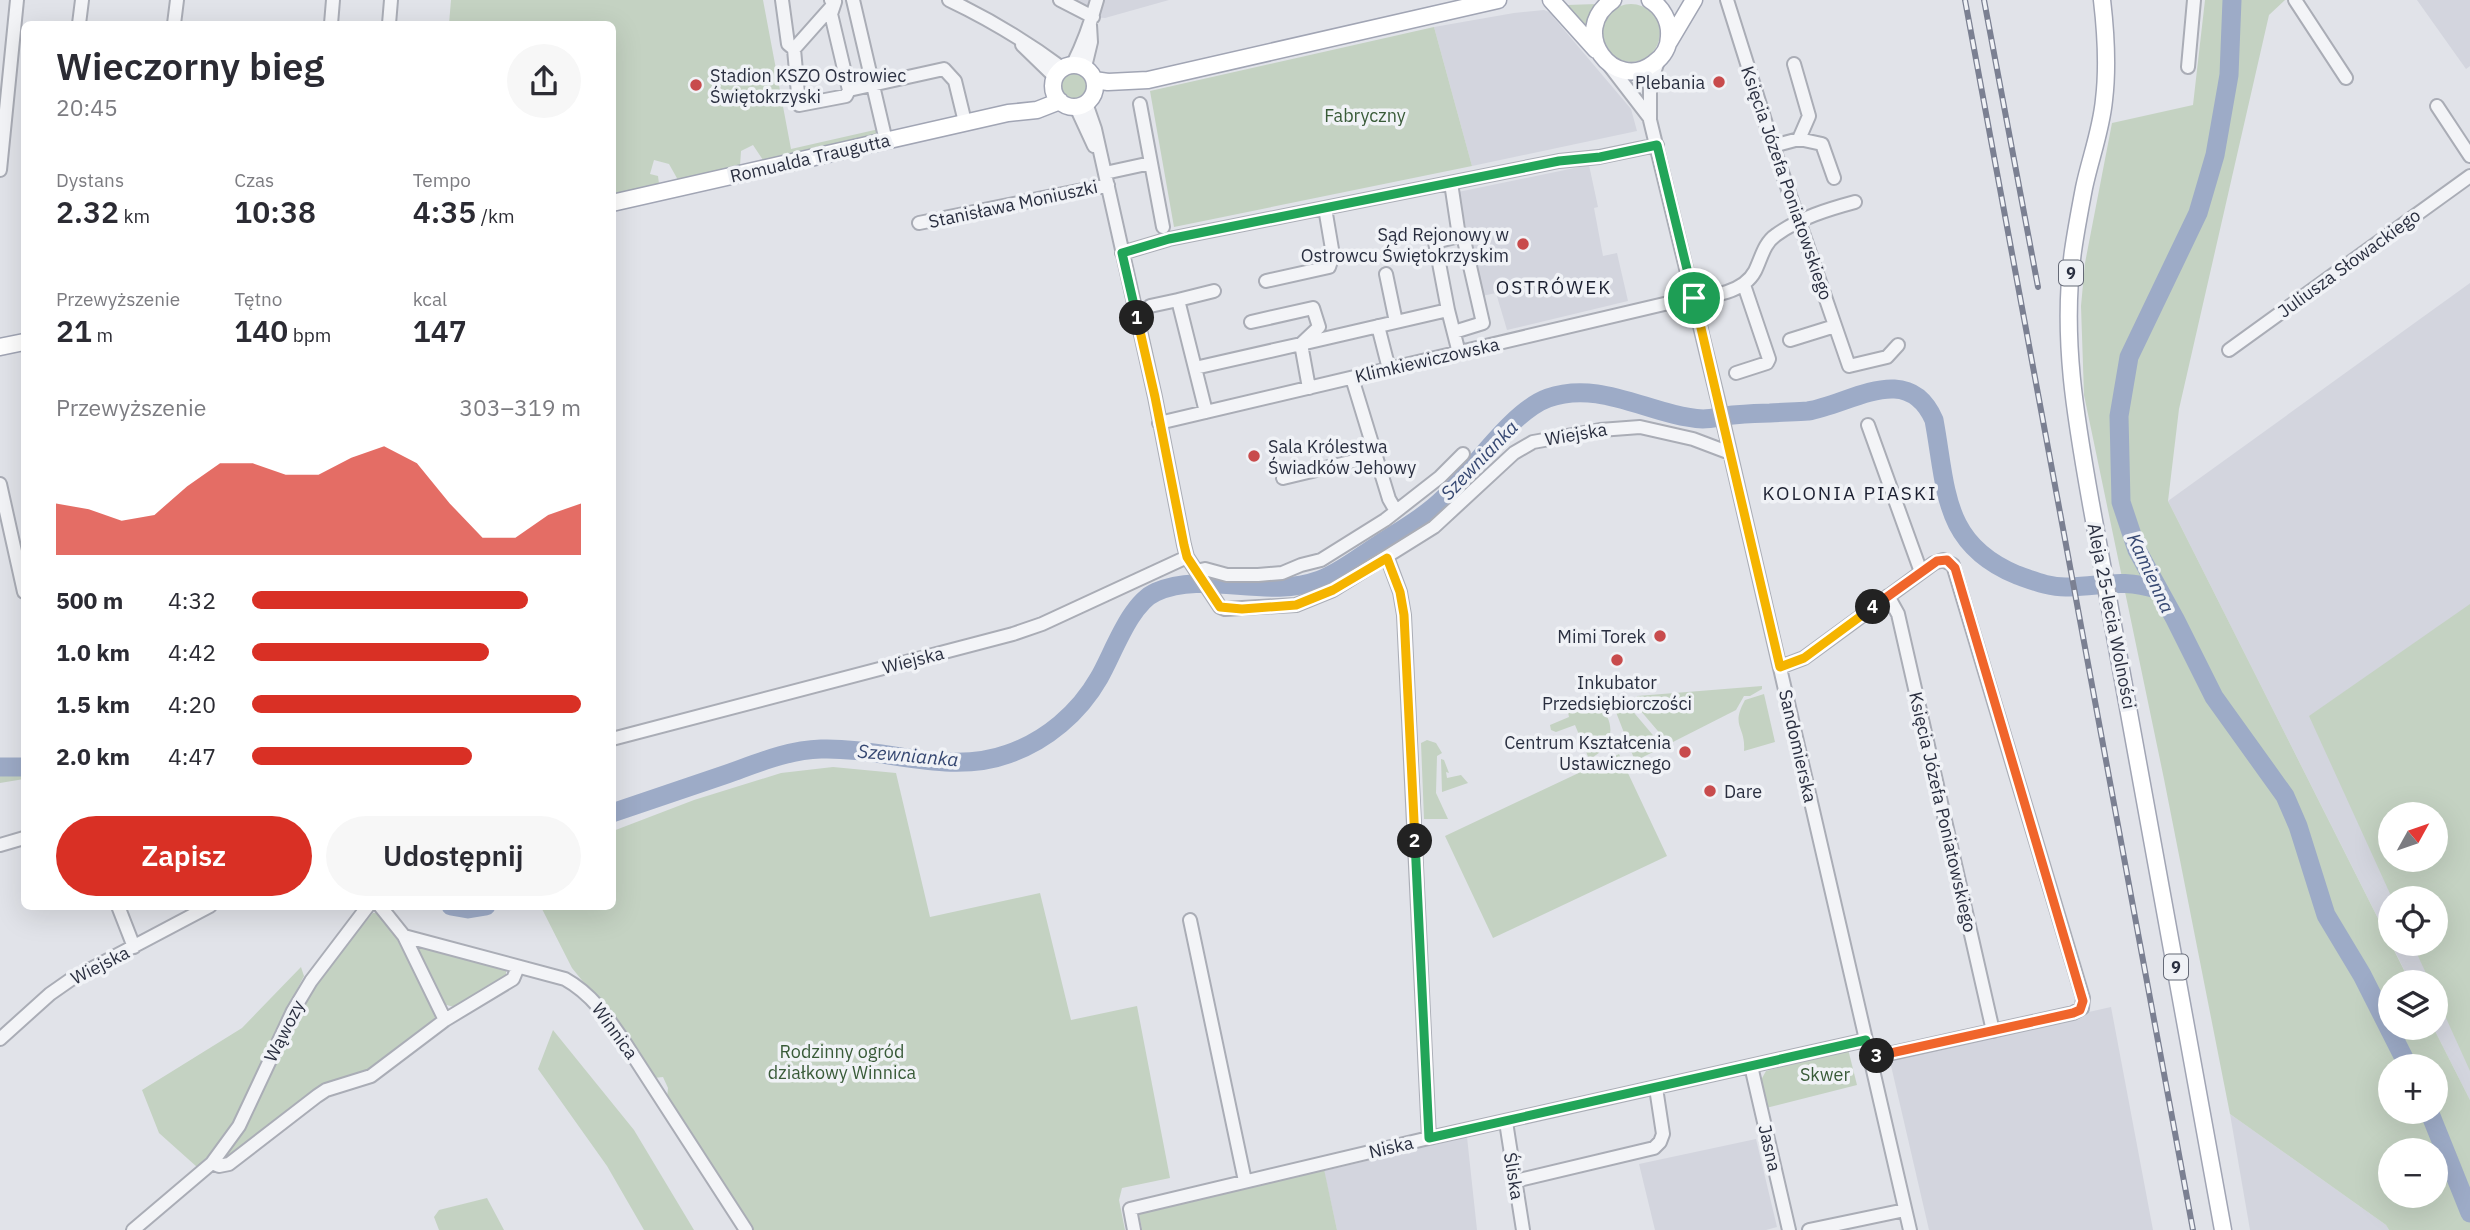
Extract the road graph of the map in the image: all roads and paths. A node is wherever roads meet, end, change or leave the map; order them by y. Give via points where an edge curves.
1 (17, 0) edge
2 (82, 0) edge
3 (177, 0) edge
4 (333, 0) edge
5 (391, 0) edge
6 (782, 0) edge
7 (853, 0) edge
8 (949, 0) edge
9 (1060, 0) edge
10 (1097, 0) edge
11 (1498, 0) edge
12 (1551, 0) edge
13 (1613, 0) edge
14 (1650, 0) edge
15 (1694, 0) edge
16 (1727, 0) edge
17 (2102, 0) edge
18 (2194, 0) edge
19 (2295, 0) edge
20 (835, 1) edge
21 (79, 21) edge
22 (174, 21) edge
23 (331, 21) edge
24 (389, 21) edge
25 (1091, 21) junction
26 (1668, 44) junction
27 (794, 49) junction
28 (1602, 57) junction
29 (1658, 61) junction
30 (1794, 64) dead end
31 (2188, 67) dead end
32 (2346, 78) dead end
33 (872, 85) junction
34 (1074, 85) junction
35 (849, 90) junction
36 (1140, 104) dead end
37 (2437, 106) dead end
38 (1650, 120) junction
39 (965, 122) junction
40 (1799, 139) junction
41 (886, 141) junction
42 (1657, 145) junction
43 (1773, 146) junction
44 (2470, 156) edge
45 (1151, 163) junction
46 (0, 170) edge
47 (2470, 176) edge
48 (1834, 178) dead end
49 (1106, 179) junction
50 (1451, 183) junction
51 (616, 202) edge
52 (1855, 202) dead end
53 (1325, 208) junction
54 (1799, 222) junction
55 (919, 223) dead end
56 (1163, 227) dead end
57 (1459, 236) junction
58 (1122, 253) junction
59 (1386, 274) dead end
60 (1266, 281) dead end
61 (1744, 285) junction
62 (1214, 292) dead end
63 (1694, 298) junction
64 (1178, 300) junction
65 (1150, 306) dead end
66 (1448, 310) junction
67 (1251, 322) dead end
68 (1396, 322) junction
69 (1378, 326) junction
70 (1835, 326) junction
71 (1454, 332) junction
72 (1790, 340) dead end
73 (21, 343) edge
74 (1301, 344) junction
75 (1899, 345) dead end
76 (0, 347) edge
77 (2229, 350) dead end
78 (1459, 353) junction
79 (1195, 368) junction
80 (1389, 369) junction
81 (1736, 373) dead end
82 (1352, 378) junction
83 (1309, 388) junction
84 (1206, 412) junction
85 (1159, 423) junction
86 (1868, 425) dead end
87 (1730, 453) junction
88 (1463, 454) dead end
89 (1376, 456) junction
90 (1283, 478) dead end
91 (0, 484) edge
92 (1396, 511) junction
93 (1187, 557) junction
94 (1387, 558) junction
95 (1196, 571) junction
96 (1921, 572) junction
97 (21, 578) edge
98 (1888, 596) junction
99 (1780, 667) junction
100 (616, 738) edge
101 (21, 839) edge
102 (0, 845) edge
103 (120, 910) edge
104 (203, 910) edge
105 (365, 910) edge
106 (383, 910) edge
107 (1190, 920) dead end
108 (404, 936) junction
109 (134, 947) junction
110 (519, 967) junction
111 (444, 1020) junction
112 (1993, 1031) junction
113 (0, 1039) edge
114 (1866, 1040) junction
115 (1870, 1058) junction
116 (1751, 1066) junction
117 (1656, 1088) junction
118 (1506, 1122) junction
119 (1429, 1138) junction
120 (212, 1164) junction
121 (1245, 1181) junction
122 (1515, 1181) junction
123 (1905, 1210) junction
124 (133, 1230) edge
125 (746, 1230) edge
126 (1134, 1230) edge
127 (1523, 1230) edge
128 (1789, 1230) edge
129 (1810, 1230) edge
130 (1910, 1230) edge
131 (2223, 1230) edge

1 - 46 street
2 - 21 street
3 - 22 street
4 - 23 street
5 - 24 street
6 - 27 street via 788,44
7 - 33 street
8 - 34 street via 1015,37
9 - 25 street
10 - 25 street
11 - 34 main road, Romualda Traugutta via 1148,80
12 - 28 main road
13 - 28 main road via 1595,23 1594,40
14 - 26 main road via 1668,22
15 - 26 main road
16 - 43 street, Księcia Józefa Poniatowskiego
17 - 131 main road, Aleja 25-lecia Wolności / 9 via 2107,58 2104,100 2073,253 2068,350 2076,422
18 - 31 street
19 - 32 street
20 - 27 street
20 - 35 street via 831,14
25 - 34 street via 1091,42
26 - 29 main road
27 - 35 street via 799,105 846,96
28 - 29 main road via 1629,71
28 - 38 street, Sandomierska
29 - 38 street, Sandomierska via 1650,85
30 - 40 street via 1808,116
33 - 35 street
33 - 39 street via 944,69 955,81
33 - 41 street
34 - 39 main road, Romualda Traugutta via 1008,113
34 - 49 street
36 - 45 street
37 - 44 street
38 - 42 street, Sandomierska
39 - 41 main road, Romualda Traugutta
40 - 43 street
40 - 48 street via 1822,144
41 - 51 main road, Romualda Traugutta
42 - 50 street
42 - 63 street, Sandomierska
43 - 54 street, Księcia Józefa Poniatowskiego
45 - 49 street, Stanisława Moniuszki
45 - 56 street
47 - 77 street, Juliusza Słowackiego
49 - 55 street, Stanisława Moniuszki
49 - 58 street
50 - 53 street
50 - 57 street
52 - 54 street
53 - 58 street
53 - 60 street via 1333,255 1329,267
54 - 61 street via 1769,241
54 - 70 street, Księcia Józefa Poniatowskiego
57 - 66 street via 1435,242
57 - 71 street via 1464,240 1483,323
58 - 85 street
59 - 68 street
61 - 63 street, Klimkiewiczowska
61 - 81 street via 1769,359
62 - 64 street
63 - 78 street, Klimkiewiczowska
63 - 87 street, Sandomierska
64 - 65 street
64 - 79 street
66 - 68 street
66 - 71 street
67 - 74 street via 1313,308 1319,327
68 - 69 street
69 - 74 street
69 - 80 street
70 - 72 street
70 - 75 street, Księcia Józefa Poniatowskiego via 1849,366 1887,357
71 - 78 street
73 - 76 main road
74 - 79 street
74 - 83 street
78 - 80 street, Klimkiewiczowska
79 - 84 street
80 - 82 street, Klimkiewiczowska
82 - 83 street, Klimkiewiczowska
82 - 89 street
83 - 84 street, Klimkiewiczowska
84 - 85 street, Klimkiewiczowska
85 - 93 street
86 - 96 street
87 - 94 street, Wiejska via 1640,427 1533,442 1514,453 1434,527
87 - 99 street, Sandomierska
88 - 92 street
89 - 90 street
89 - 92 street
91 - 97 street
92 - 95 street via 1321,560 1282,573
93 - 95 street, Wiejska
93 - 100 street, Wiejska via 1013,634
94 - 95 street, Wiejska via 1333,590 1296,605 1225,609 1216,603
94 - 119 street via 1404,615
96 - 98 street
96 - 112 street via 1943,560 1957,572 2083,998 2082,1007 2073,1013
98 - 99 street via 1804,658
98 - 112 street, Księcia Józefa Poniatowskiego via 1898,614
99 - 114 street, Sandomierska
101 - 102 street
103 - 109 street
104 - 109 street, Wiejska
105 - 120 street, Wąwozy via 293,1010 239,1126
106 - 108 street
107 - 121 street
108 - 110 street, Winnica
108 - 111 street
109 - 113 street, Wiejska via 50,993
110 - 111 street, Wąwozy via 513,979
110 - 125 street, Winnica via 565,979 597,1004
111 - 120 street, Wąwozy via 371,1076 326,1090 229,1164
112 - 115 street
114 - 115 street, Sandomierska
114 - 116 street, Niska
115 - 123 street, Sandomierska
116 - 117 street, Niska
116 - 128 street, Jasna
117 - 118 street, Niska
117 - 122 street via 1663,1134 1654,1148
118 - 119 street, Niska
118 - 122 street, Śliska
119 - 121 street, Niska
120 - 124 street, Wąwozy
121 - 126 street, Niska via 1130,1209
122 - 127 street, Śliska
123 - 129 street
123 - 130 street, Sandomierska

